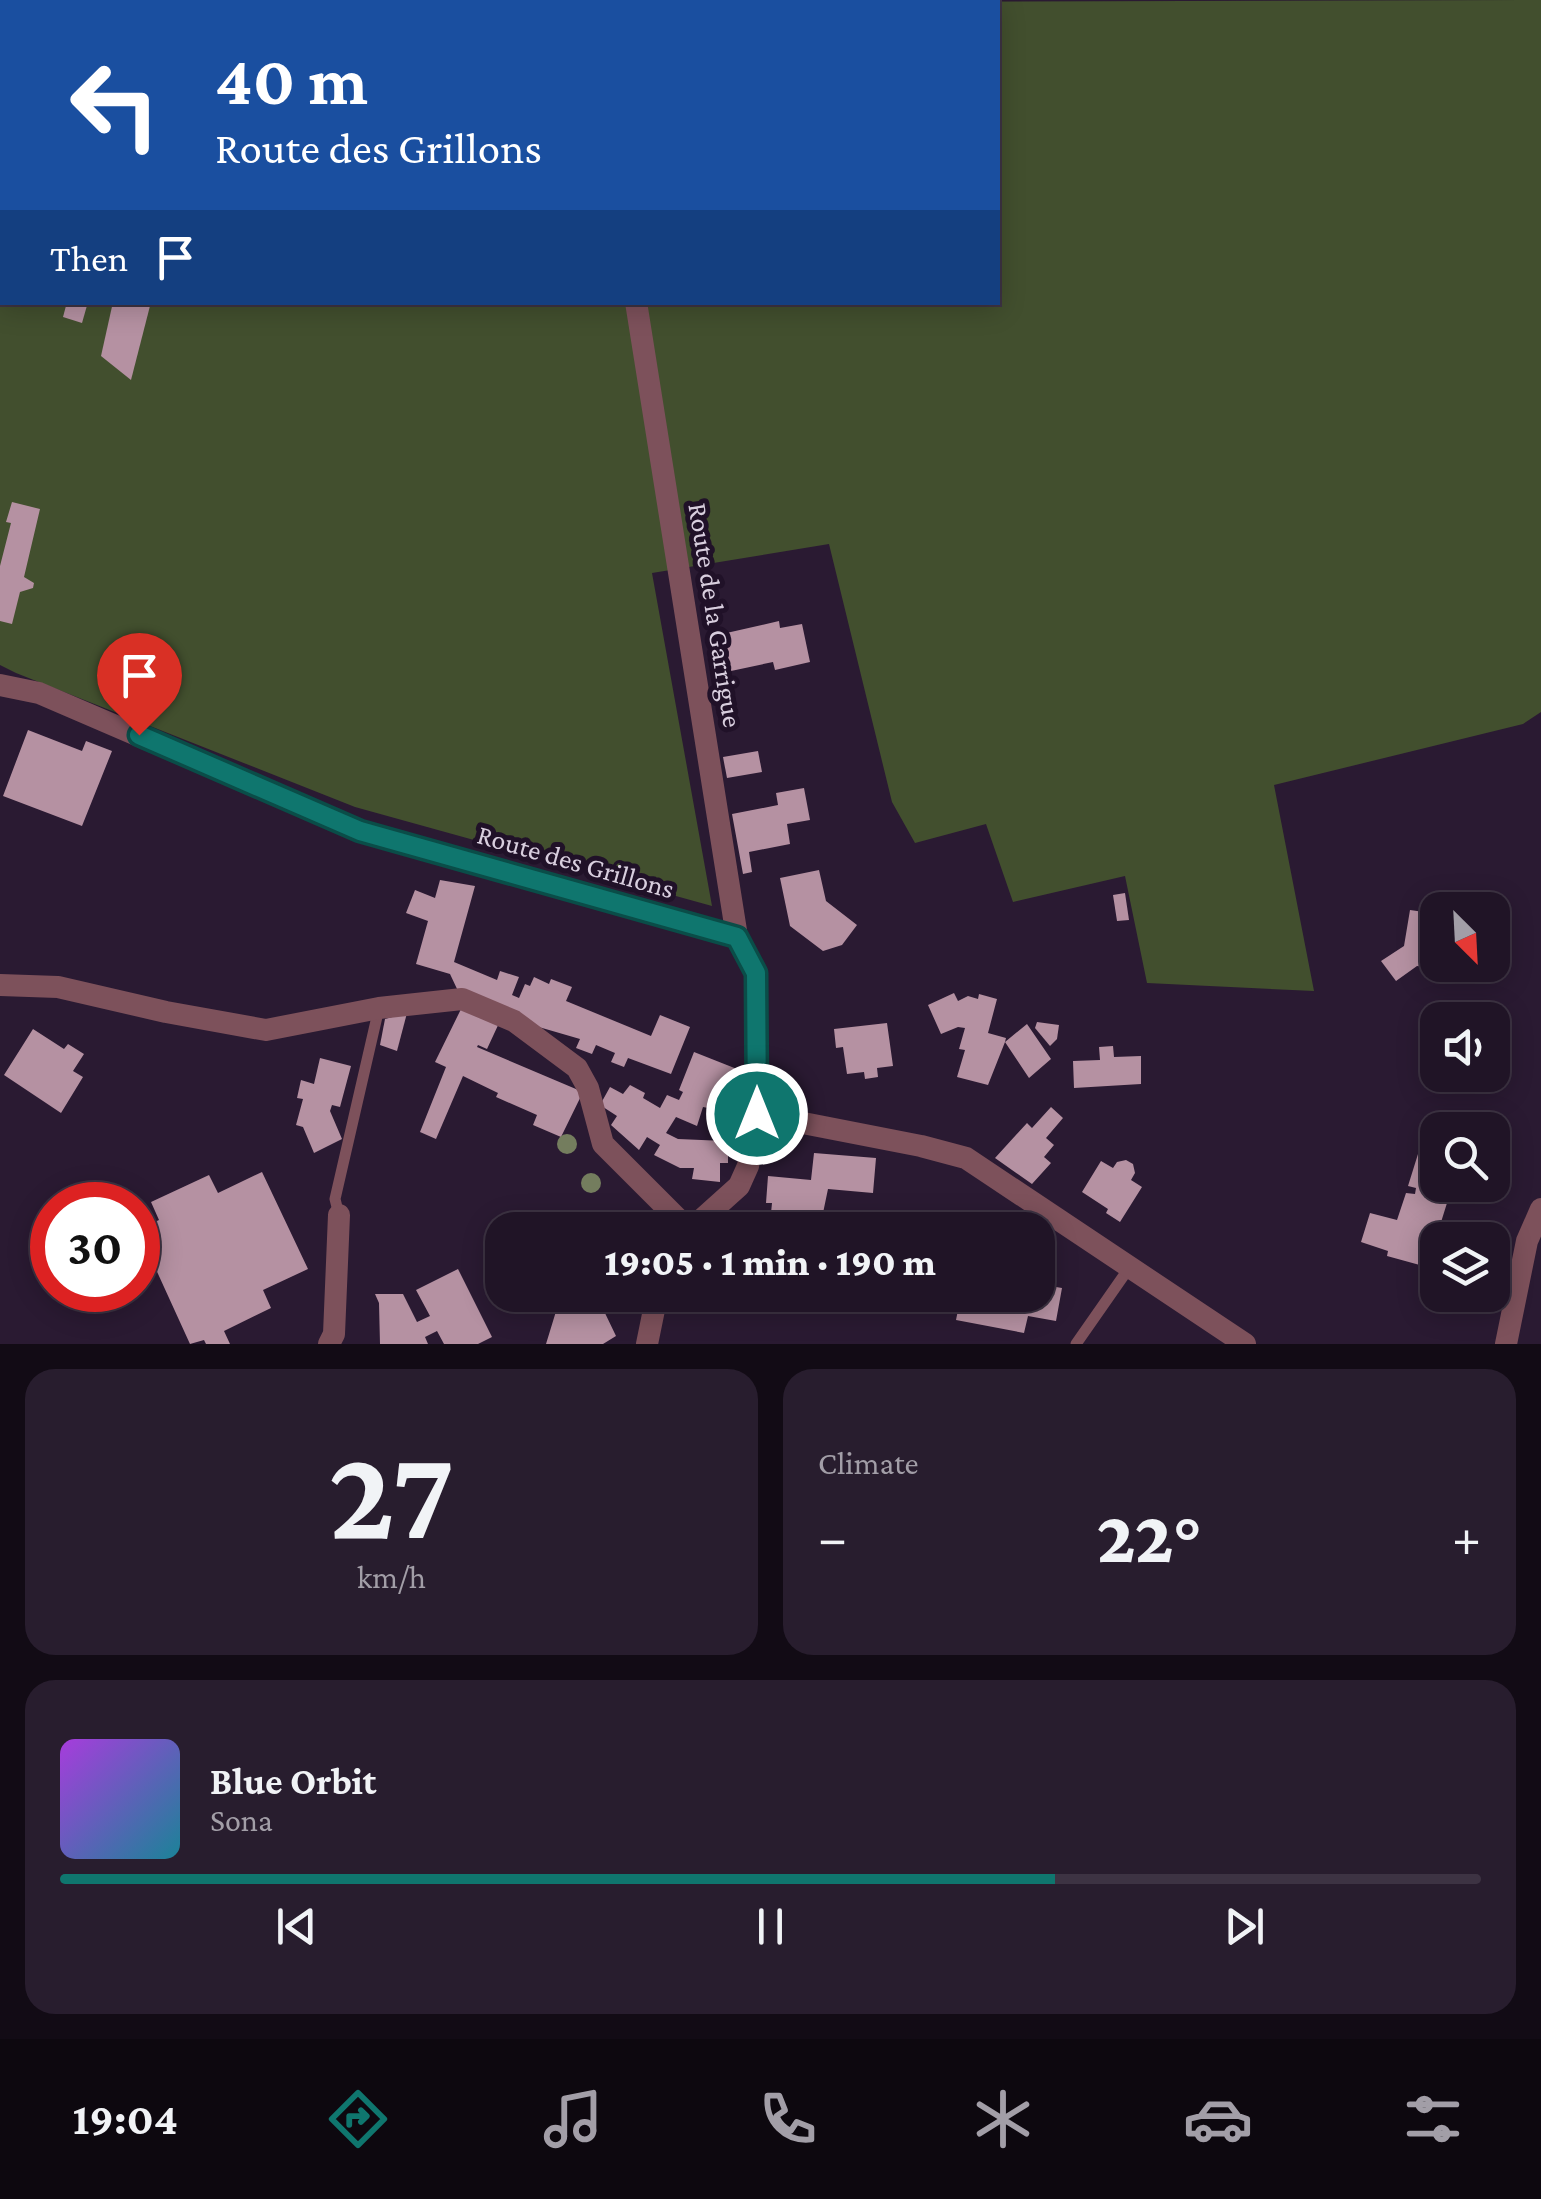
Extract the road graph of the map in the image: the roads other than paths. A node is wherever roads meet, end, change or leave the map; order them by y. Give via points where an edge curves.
1 (636, 305) edge
2 (0, 684) edge
3 (737, 937) junction
4 (0, 985) edge
5 (379, 1008) junction
6 (757, 1114) junction
7 (1541, 1209) edge
8 (672, 1212) edge
9 (710, 1212) edge
10 (339, 1215) joint
11 (1129, 1268) junction
12 (654, 1312) edge
13 (329, 1344) edge
14 (647, 1344) edge
15 (1076, 1344) edge
16 (1245, 1344) edge
17 (1506, 1344) edge

1 - 3 street, Route de la Garrigue
2 - 3 street, Route des Grillons via 39,693 360,831
3 - 6 street via 756,973
4 - 5 street via 58,987 266,1030
5 - 8 street via 462,999 514,1021 577,1068 603,1144
5 - 10 lane via 335,1198
6 - 9 street via 739,1186
6 - 11 street via 966,1158
7 - 17 street via 1527,1241
10 - 13 street
11 - 15 lane
11 - 16 street
12 - 14 street

